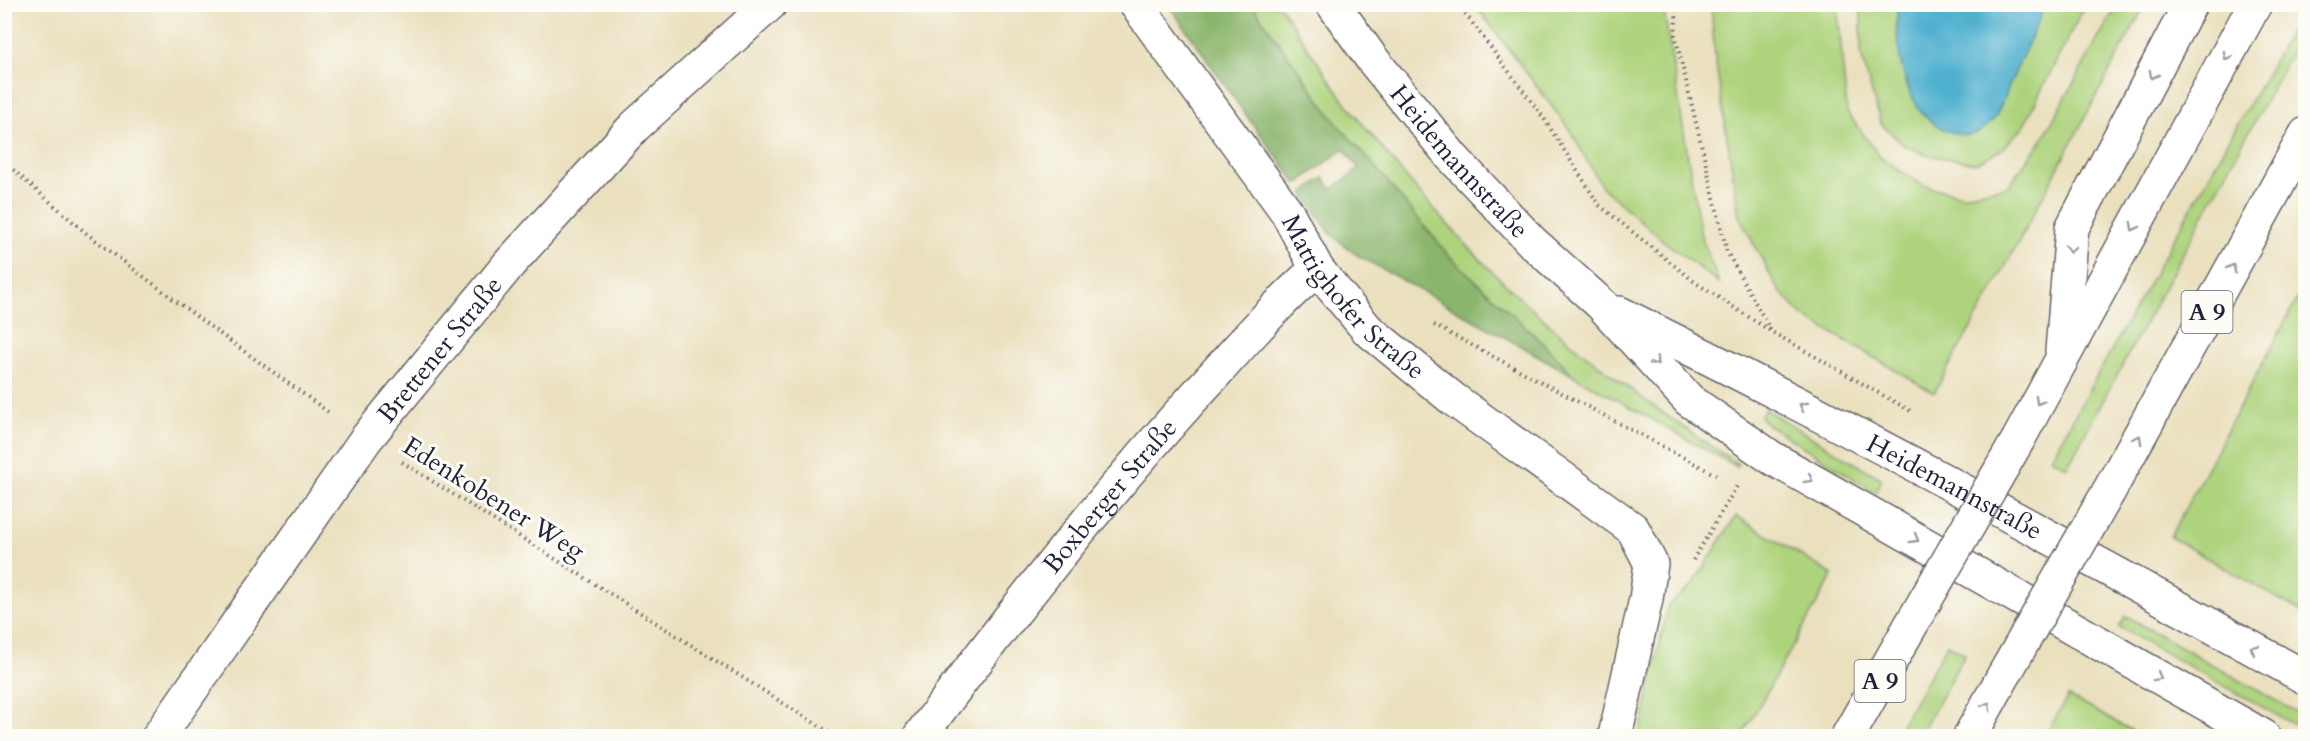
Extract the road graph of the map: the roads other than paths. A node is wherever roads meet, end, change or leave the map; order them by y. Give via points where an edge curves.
1 (770, 4) edge
2 (1136, 4) edge
3 (1333, 4) edge
4 (2190, 4) edge
5 (2255, 4) edge
6 (2306, 134) edge
7 (1317, 269) junction
8 (1601, 304) junction
9 (2061, 362) junction
10 (2306, 678) edge
11 (159, 736) edge
12 (920, 736) edge
13 (1615, 736) edge
14 (1848, 736) edge
15 (1970, 736) edge
16 (2263, 736) edge

1 - 11 main road, Brettener Straße via 634,127 510,263 366,440
2 - 7 main road, Mattighofer Straße via 1287,212
3 - 8 main road, Heidemannstraße via 1372,60 1452,157 1532,242
4 -> 9 main road via 2072,228
5 -> 9 main road, A 9
15 -> 6 main road, A 9, bridge
7 - 12 main road, Boxberger Straße via 1285,298 1176,417 1069,543
7 - 13 main road, Mattighofer Straße via 1367,329 1408,363 1633,529 1651,564
10 -> 8 main road, Heidemannstraße via 1773,390
8 -> 16 main road, Heidemannstraße via 1689,400 1772,458
9 -> 14 main road, A 9, bridge

